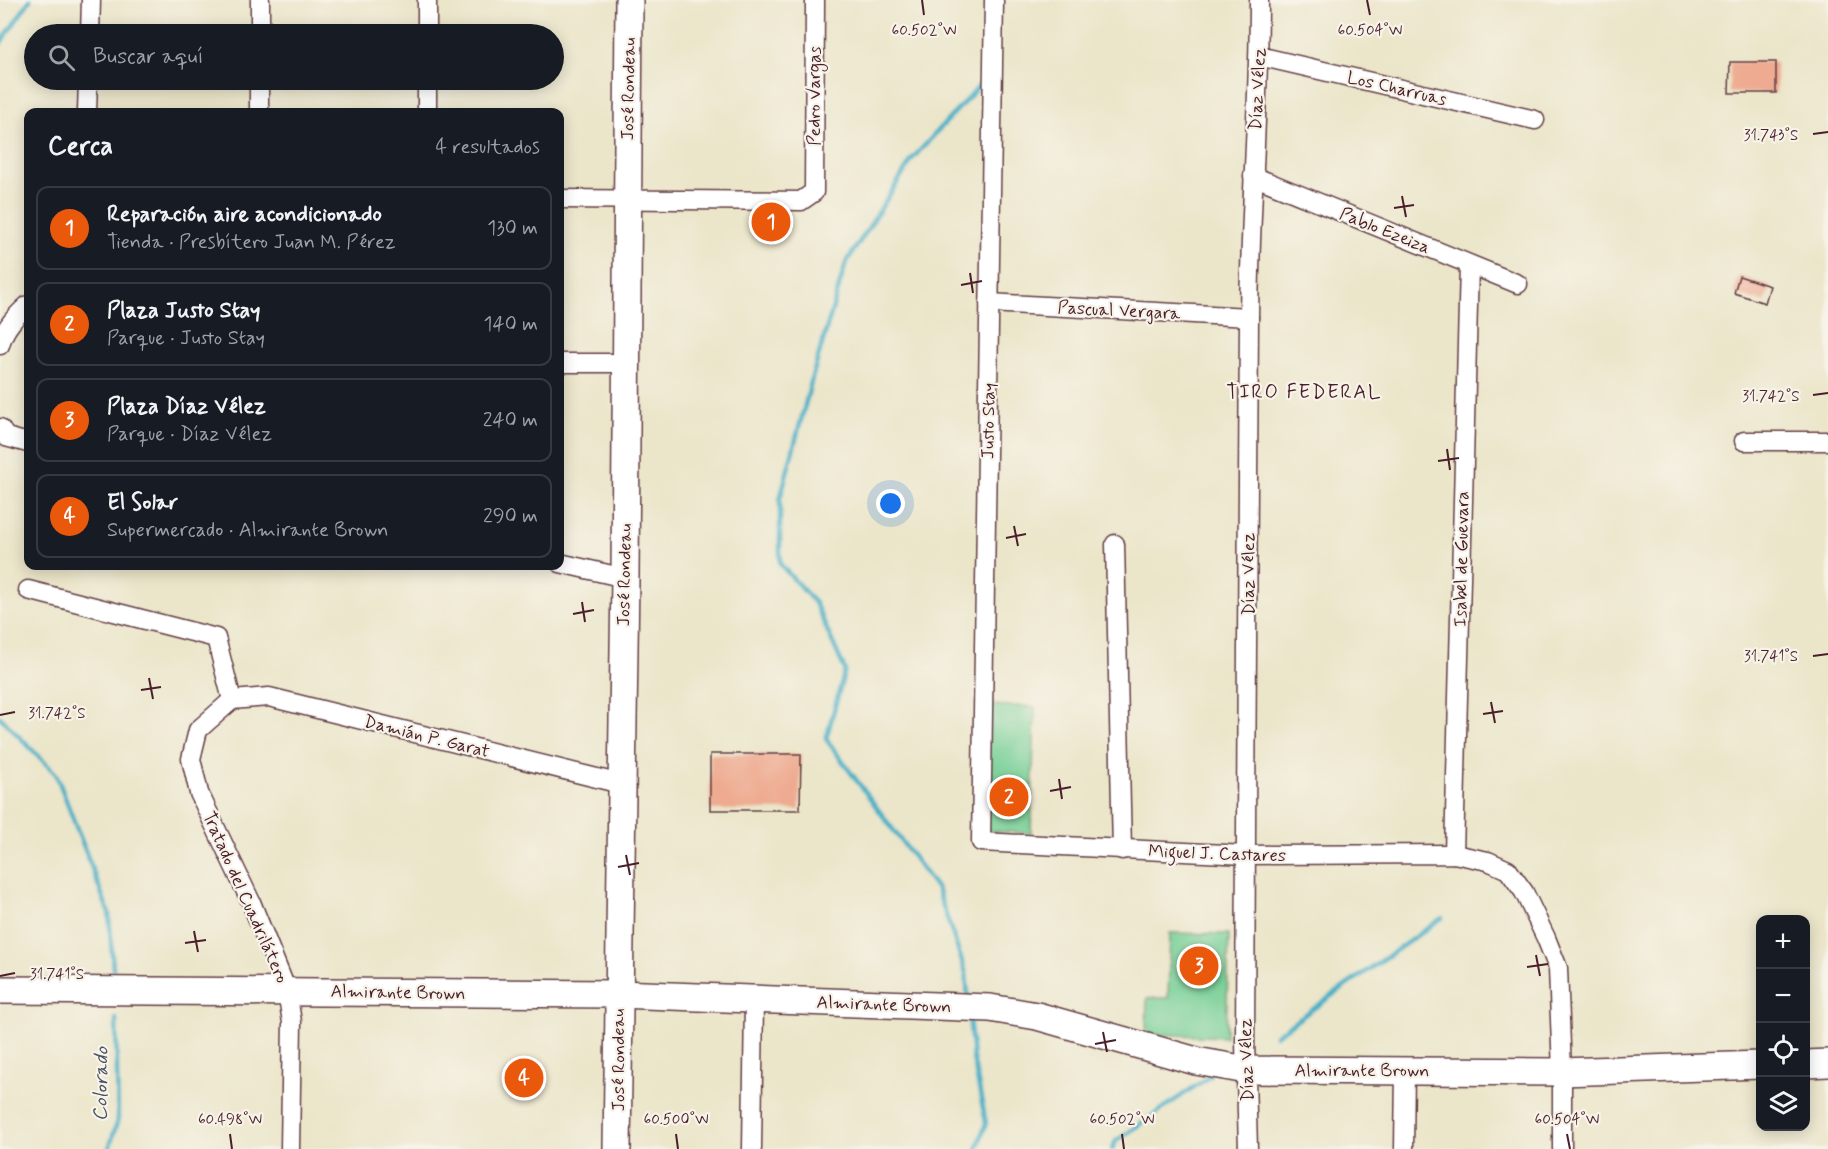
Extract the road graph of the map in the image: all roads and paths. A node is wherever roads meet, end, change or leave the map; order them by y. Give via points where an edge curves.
1 (91, 0) edge
2 (260, 0) edge
3 (427, 0) edge
4 (629, 0) edge
5 (815, 0) edge
6 (994, 0) edge
7 (1259, 0) edge
8 (90, 24) edge
9 (260, 24) edge
10 (427, 24) edge
11 (1259, 56) junction
12 (88, 90) edge
13 (259, 90) edge
14 (427, 90) edge
15 (87, 108) edge
16 (259, 108) edge
17 (427, 108) edge
18 (1536, 120) dead end
19 (1253, 176) junction
20 (564, 199) edge
21 (626, 199) junction
22 (1469, 265) junction
23 (1518, 284) dead end
24 (989, 303) junction
25 (24, 309) edge
26 (1249, 317) junction
27 (0, 345) edge
28 (564, 363) edge
29 (626, 363) junction
30 (3, 433) edge
31 (24, 441) edge
32 (1744, 441) dead end
33 (1828, 441) edge
34 (1115, 544) dead end
35 (564, 565) edge
36 (625, 578) junction
37 (28, 590) dead end
38 (232, 700) junction
39 (621, 784) junction
40 (981, 842) joint
41 (1122, 850) junction
42 (1454, 854) junction
43 (1246, 855) junction
44 (0, 990) edge
45 (287, 991) junction
46 (618, 994) junction
47 (754, 1000) junction
48 (1828, 1063) edge
49 (1810, 1064) edge
50 (1756, 1065) edge
51 (1247, 1070) junction
52 (1405, 1070) junction
53 (1563, 1072) junction
54 (290, 1149) edge
55 (617, 1149) edge
56 (752, 1149) edge
57 (1248, 1149) edge
58 (1404, 1149) edge
59 (1562, 1149) edge

1 - 8 street
2 - 9 street
3 - 10 street
4 - 21 main road, José Rondeau
5 - 21 street, Pedro Vargas via 814,192 801,201
6 - 24 street, Justo Stay
7 - 11 street, Díaz Vélez
11 - 18 street, Los Charruas
11 - 19 street, Díaz Vélez
12 - 15 street
13 - 16 street
14 - 17 street
19 - 22 street, Pablo Ezeiza
19 - 26 street, Díaz Vélez
20 - 21 street
21 - 29 main road, José Rondeau
22 - 23 street, Pablo Ezeiza
22 - 42 street, Isabel de Guevara
24 - 26 street, Pascual Vergara
24 - 40 street, Justo Stay
25 - 27 street via 14,318
26 - 43 street, Díaz Vélez
28 - 29 street
29 - 36 main road, José Rondeau
30 - 31 street
32 - 33 street
34 - 41 street
35 - 36 street
36 - 39 main road, José Rondeau
37 - 38 street via 216,638
38 - 39 street, Damián P. Garat via 269,697
38 - 45 street, Tratado del Cuadrilátero via 198,730 191,759 199,793 251,902
39 - 46 main road, José Rondeau
40 - 41 street, Miguel J. Castares
41 - 43 street, Miguel J. Castares
42 - 43 street, Miguel J. Castares
42 - 53 street, Miguel J. Castares via 1508,870 1524,892 1558,968
43 - 51 street, Díaz Vélez
44 - 45 main road, Almirante Brown
45 - 46 main road, Almirante Brown
45 - 54 street, Tratado del Cuadrilátero via 292,1022
46 - 47 main road, Almirante Brown
46 - 55 main road, José Rondeau
47 - 51 main road, Almirante Brown via 990,1008 1037,1016 1196,1061
47 - 56 street
48 - 49 main road
50 - 53 main road, Almirante Brown
51 - 52 main road, Almirante Brown
51 - 57 street, Díaz Vélez
52 - 53 main road, Almirante Brown
52 - 58 street
53 - 59 street, Miguel J. Castares

